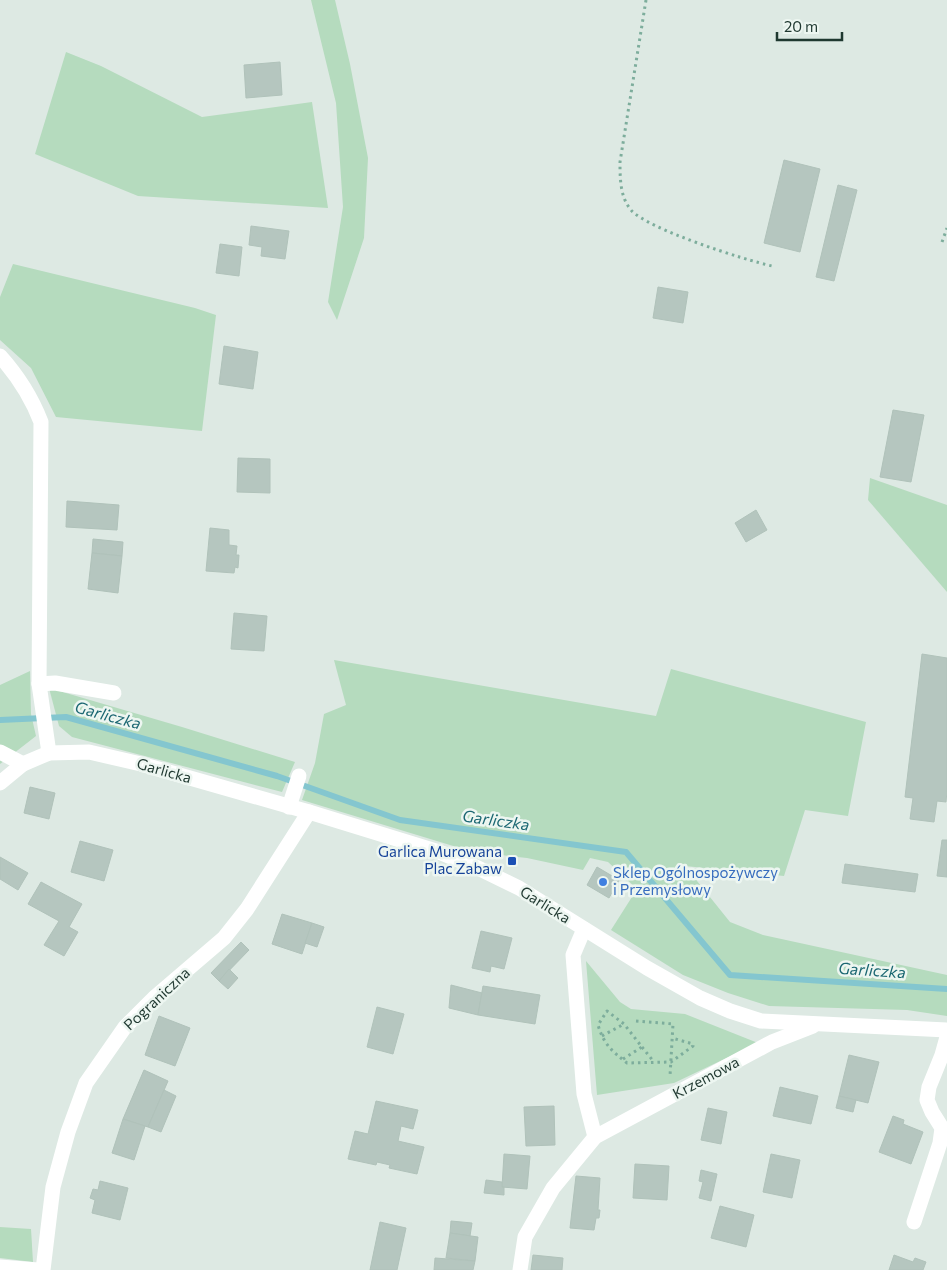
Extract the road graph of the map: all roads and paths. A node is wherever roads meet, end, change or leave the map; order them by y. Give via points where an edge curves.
1 (646, 0) edge
2 (947, 228) edge
3 (942, 242) dead end
4 (772, 266) dead end
5 (0, 356) edge
6 (39, 684) junction
7 (114, 692) dead end
8 (0, 752) edge
9 (49, 753) junction
10 (23, 764) junction
11 (299, 776) dead end
12 (0, 783) edge
13 (290, 802) junction
14 (309, 812) junction
15 (584, 929) junction
16 (636, 1021) dead end
17 (818, 1023) junction
18 (624, 1024) junction
19 (947, 1030) edge
20 (602, 1036) junction
21 (947, 1037) edge
22 (672, 1038) junction
23 (642, 1046) junction
24 (623, 1059) junction
25 (654, 1062) junction
26 (671, 1062) junction
27 (669, 1097) junction
28 (595, 1137) junction
29 (914, 1222) dead end
30 (0, 1267) edge
31 (38, 1270) edge
32 (43, 1270) edge
33 (520, 1270) edge

1 - 4 path via 620,162 624,198 631,210 660,228
2 - 3 path
5 - 6 street via 32,398 41,422
6 - 7 street via 55,683
6 - 9 street
8 - 10 street
9 - 10 street
9 - 13 street, Garlicka via 89,752
10 - 12 street
11 - 13 street
13 - 14 street, Garlicka
14 - 15 street, Garlicka via 439,852 478,868 519,888
14 - 32 street, Pograniczna via 248,909 230,931 125,1027 86,1083 53,1187
15 - 17 street, Garlicka via 687,991 730,1011 761,1021
15 - 28 street via 573,955 584,1094
16 - 22 path via 673,1024
17 - 19 street, Garlicka
17 - 27 street, Krzemowa via 772,1042
18 - 20 path
18 - 20 path via 607,1011 598,1025
18 - 23 path
20 - 24 path via 607,1046
21 - 29 street via 928,1087 927,1100 942,1128 940,1143
22 - 26 path
22 - 26 path via 693,1046
23 - 24 path
23 - 25 path
24 - 25 path via 628,1063
25 - 26 path
26 - 27 path
27 - 28 street, Krzemowa
28 - 33 street, Krzemowa via 552,1188 525,1237
30 - 31 street

